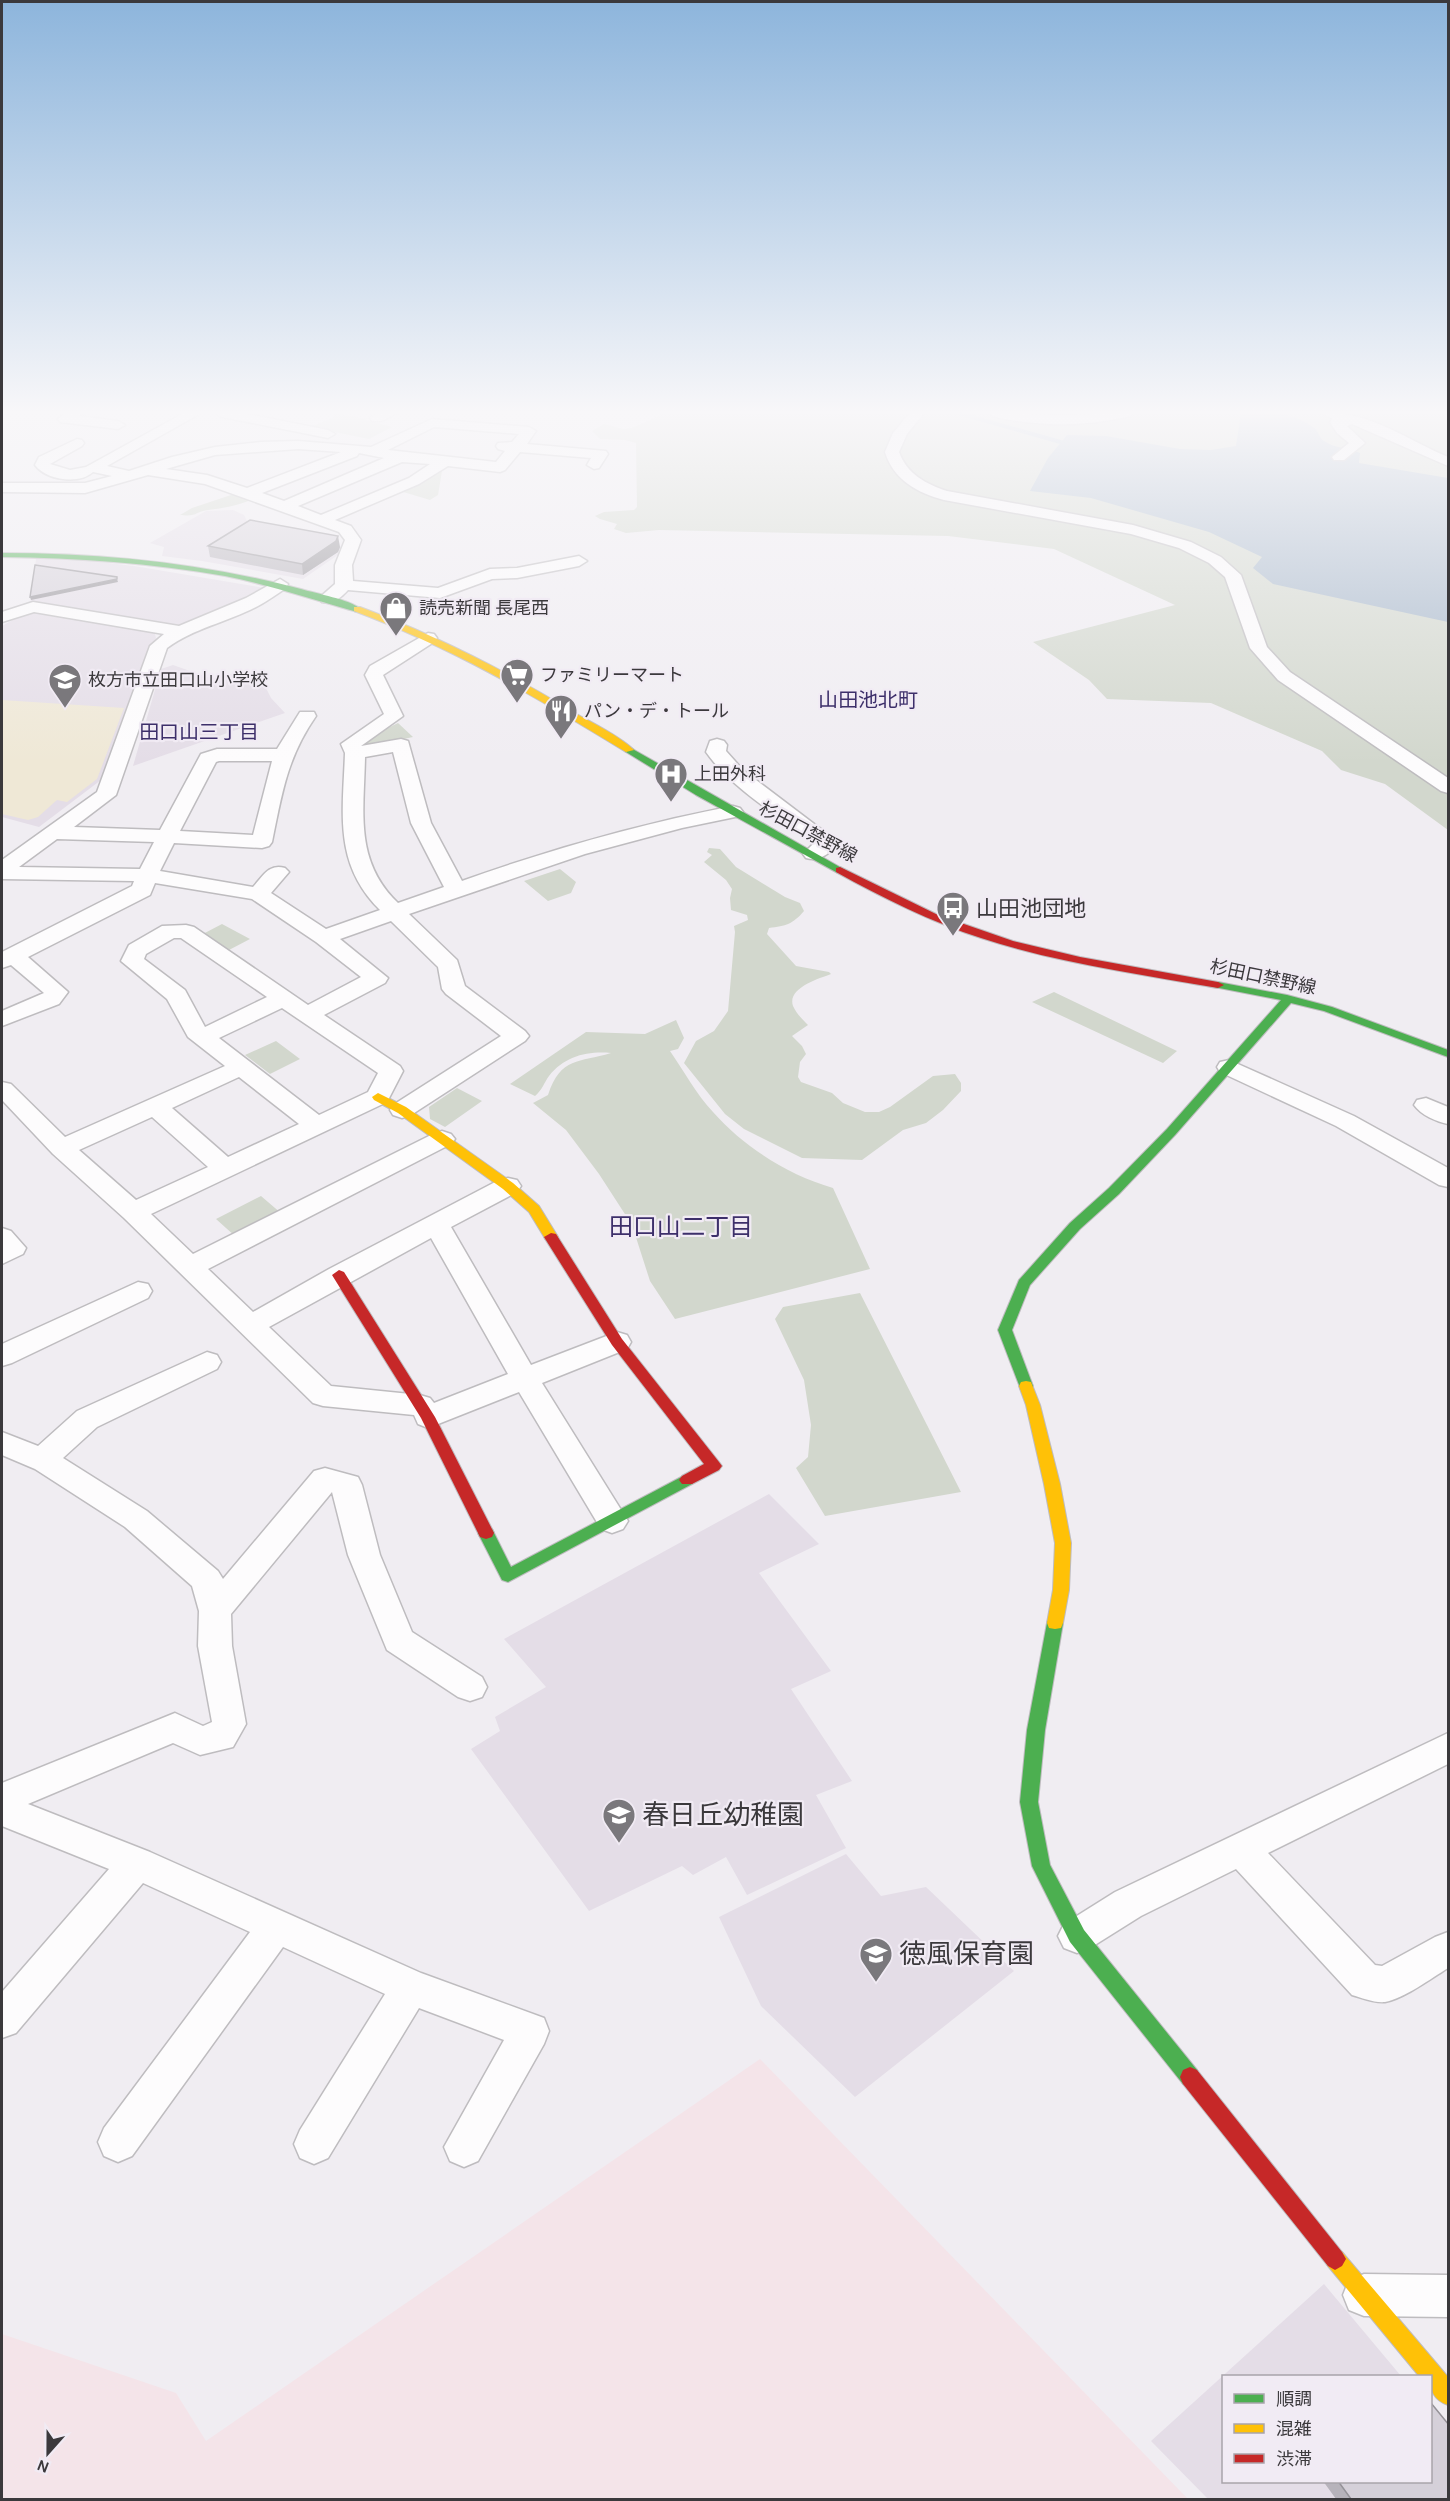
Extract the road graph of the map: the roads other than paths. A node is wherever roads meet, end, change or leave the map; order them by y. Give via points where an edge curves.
1 (344, 530) edge
2 (1131, 530) edge
3 (2, 555) edge
4 (579, 561) dead end
5 (280, 584) junction
6 (345, 585) junction
7 (328, 598) junction
8 (2, 617) edge
9 (179, 631) junction
10 (428, 638) junction
11 (306, 716) dead end
12 (717, 745) dead end
13 (355, 753) junction
14 (281, 755) junction
15 (1449, 787) edge
16 (733, 812) junction
17 (52, 833) junction
18 (167, 836) junction
19 (813, 854) junction
20 (2, 871) edge
21 (278, 872) dead end
22 (147, 875) junction
23 (456, 891) junction
24 (258, 894) junction
25 (393, 912) junction
26 (324, 937) junction
27 (8, 958) edge
28 (285, 998) junction
29 (1288, 999) junction
30 (308, 1014) junction
31 (2, 1019) edge
32 (203, 1037) junction
33 (1449, 1054) edge
34 (1229, 1067) junction
35 (240, 1068) junction
36 (2, 1089) edge
37 (378, 1097) junction
38 (1426, 1105) dead end
39 (155, 1106) junction
40 (402, 1110) junction
41 (1449, 1117) edge
42 (316, 1125) junction
43 (442, 1138) junction
44 (62, 1148) junction
45 (225, 1168) junction
46 (1449, 1179) edge
47 (508, 1186) junction
48 (133, 1212) junction
49 (436, 1224) junction
50 (2, 1237) edge
51 (2, 1255) edge
52 (190, 1268) junction
53 (339, 1275) junction
54 (138, 1291) dead end
55 (250, 1326) junction
56 (617, 1342) junction
57 (2, 1356) edge
58 (207, 1362) dead end
59 (525, 1378) junction
60 (424, 1411) junction
61 (2, 1443) edge
62 (41, 1460) junction
63 (612, 1521) junction
64 (215, 1611) junction
65 (470, 1687) dead end
66 (1449, 1748) edge
67 (2, 1799) edge
68 (2, 1810) edge
69 (1241, 1849) junction
70 (137, 1863) junction
71 (277, 1926) junction
72 (1077, 1936) junction
73 (1449, 1949) edge
74 (411, 1987) junction
75 (2, 2020) edge
76 (118, 2142) dead end
77 (314, 2144) dead end
78 (464, 2147) dead end
79 (1364, 2295) junction
80 (1449, 2296) edge
81 (1449, 2394) edge

1 - 6 street via 353,540 344,559
2 - 15 street via 1185,545 1215,560 1233,575 1259,648 1284,676
3 - 5 street, 杉田口禁野線 via 96,555
4 - 6 street via 490,574 440,593
5 - 7 street, 杉田口禁野線
5 - 9 street via 252,602
6 - 7 street
7 - 10 street, 杉田口禁野線
8 - 9 street via 33,607
9 - 17 street via 159,646 106,795
10 - 13 street via 376,670 374,675 394,716 351,744
10 - 16 street, 杉田口禁野線 via 504,674
11 - 14 street
12 - 19 street via 716,752 736,774 827,843
13 - 23 street via 401,745 421,823
13 - 25 street via 355,846 360,866
14 - 18 street via 208,758
14 - 18 street via 262,842
16 - 19 street, 杉田口禁野線
16 - 23 street via 594,846
17 - 18 street
17 - 20 street
18 - 22 street
19 - 29 street, 杉田口禁野線 via 896,900 989,937 1032,949
20 - 22 street
21 - 24 street
22 - 24 street
22 - 27 street via 142,890
23 - 25 street
24 - 26 street
25 - 26 street
25 - 40 street via 449,965 454,989 517,1036
26 - 30 street via 377,978
27 - 31 street via 56,992 51,999
28 - 30 street
28 - 32 street
28 - 32 street via 186,932 170,931 137,950 132,961 177,995 196,1032
29 - 33 street, 杉田口禁野線 via 1350,1015
29 - 34 street
30 - 37 street via 390,1071
32 - 35 street
34 - 46 street via 1345,1121
34 - 72 street via 1172,1132 1075,1226 1024,1283 1005,1330 1033,1405 1063,1543 1061,1590 1036,1730 1029,1802 1041,1866
35 - 39 street
35 - 42 street
36 - 44 street
37 - 40 street
37 - 42 street
38 - 41 street
39 - 44 street
39 - 45 street
40 - 43 street
42 - 45 street
43 - 47 street
43 - 52 street
44 - 48 street
45 - 48 street
47 - 49 street
47 - 56 street via 534,1209
48 - 52 street
49 - 53 street
49 - 59 street
50 - 51 street via 13,1248
52 - 55 street
53 - 55 street
53 - 60 street
54 - 57 street
55 - 60 street via 322,1396
56 - 59 street
56 - 63 street via 714,1466
58 - 62 street via 87,1419
59 - 60 street
59 - 63 street
60 - 63 street via 508,1576
61 - 62 street
62 - 64 street via 135,1519 207,1580
64 - 65 street via 326,1479 347,1485 364,1555 399,1641
64 - 67 street via 215,1646 229,1724 221,1737 200,1741 175,1727
66 - 69 street
68 - 70 street
69 - 72 street via 1128,1904
69 - 73 street via 1366,1982 1385,1984
70 - 71 street
70 - 75 street
71 - 74 street
71 - 76 street
72 - 79 street
74 - 77 street
74 - 78 street via 530,2031
79 - 80 street
79 - 81 street

